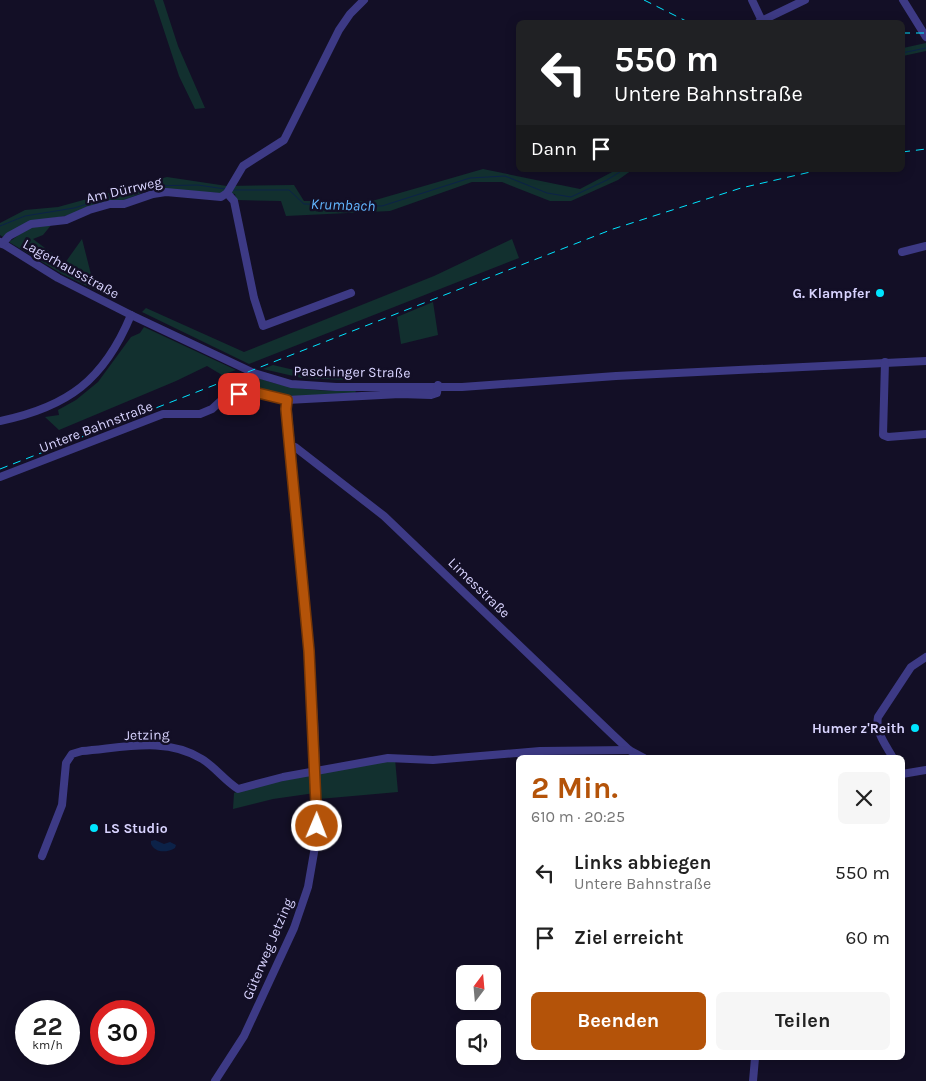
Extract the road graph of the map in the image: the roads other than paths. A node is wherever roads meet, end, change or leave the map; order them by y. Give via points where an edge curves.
1 (364, 0) edge
2 (752, 0) edge
3 (805, 0) edge
4 (903, 0) edge
5 (760, 20) edge
6 (765, 20) edge
7 (926, 37) edge
8 (228, 190) junction
9 (1, 243) edge
10 (926, 246) edge
11 (902, 252) dead end
12 (351, 293) dead end
13 (131, 315) junction
14 (926, 361) edge
15 (885, 364) junction
16 (438, 385) junction
17 (287, 400) junction
18 (0, 421) edge
19 (926, 434) edge
20 (290, 446) junction
21 (0, 477) edge
22 (926, 657) edge
23 (629, 750) junction
24 (638, 755) edge
25 (891, 755) edge
26 (316, 770) junction
27 (926, 770) edge
28 (905, 774) edge
29 (42, 856) dead end
30 (755, 1060) edge
31 (216, 1081) edge
32 (753, 1081) edge

1 - 8 street via 339,30 284,140 243,166
2 - 5 street
3 - 6 street
4 - 7 street
8 - 9 street, Am Dürrweg via 221,196 166,192 124,204 110,204 66,220 31,224
8 - 12 street via 234,201 262,326
9 - 13 street, Lagerhausstraße via 58,278
10 - 11 street
13 - 16 street, Paschinger Straße via 242,368 280,381 316,386
13 - 18 street via 103,365 76,392 45,410
14 - 15 street, Paschinger Straße
15 - 16 street, Paschinger Straße via 858,368 820,367 796,372
15 - 19 street via 883,435
16 - 17 street, Untere Bahnstraße via 437,392 431,395
17 - 20 street, Güterweg Jetzing
17 - 21 street, Untere Bahnstraße via 258,393 233,395 205,413 192,416 163,414
20 - 23 street, Limesstraße via 384,516
20 - 26 street, Güterweg Jetzing
22 - 25 street via 911,667 878,717 880,734
23 - 24 street, Limesstraße
23 - 26 street via 540,751 433,760 388,758
26 - 29 street, Jetzing via 238,788 228,783 203,759 179,748 144,745 72,754 66,763 62,805
26 - 31 street, Güterweg Jetzing via 316,841 304,901 244,1036
27 - 28 street
30 - 32 street

